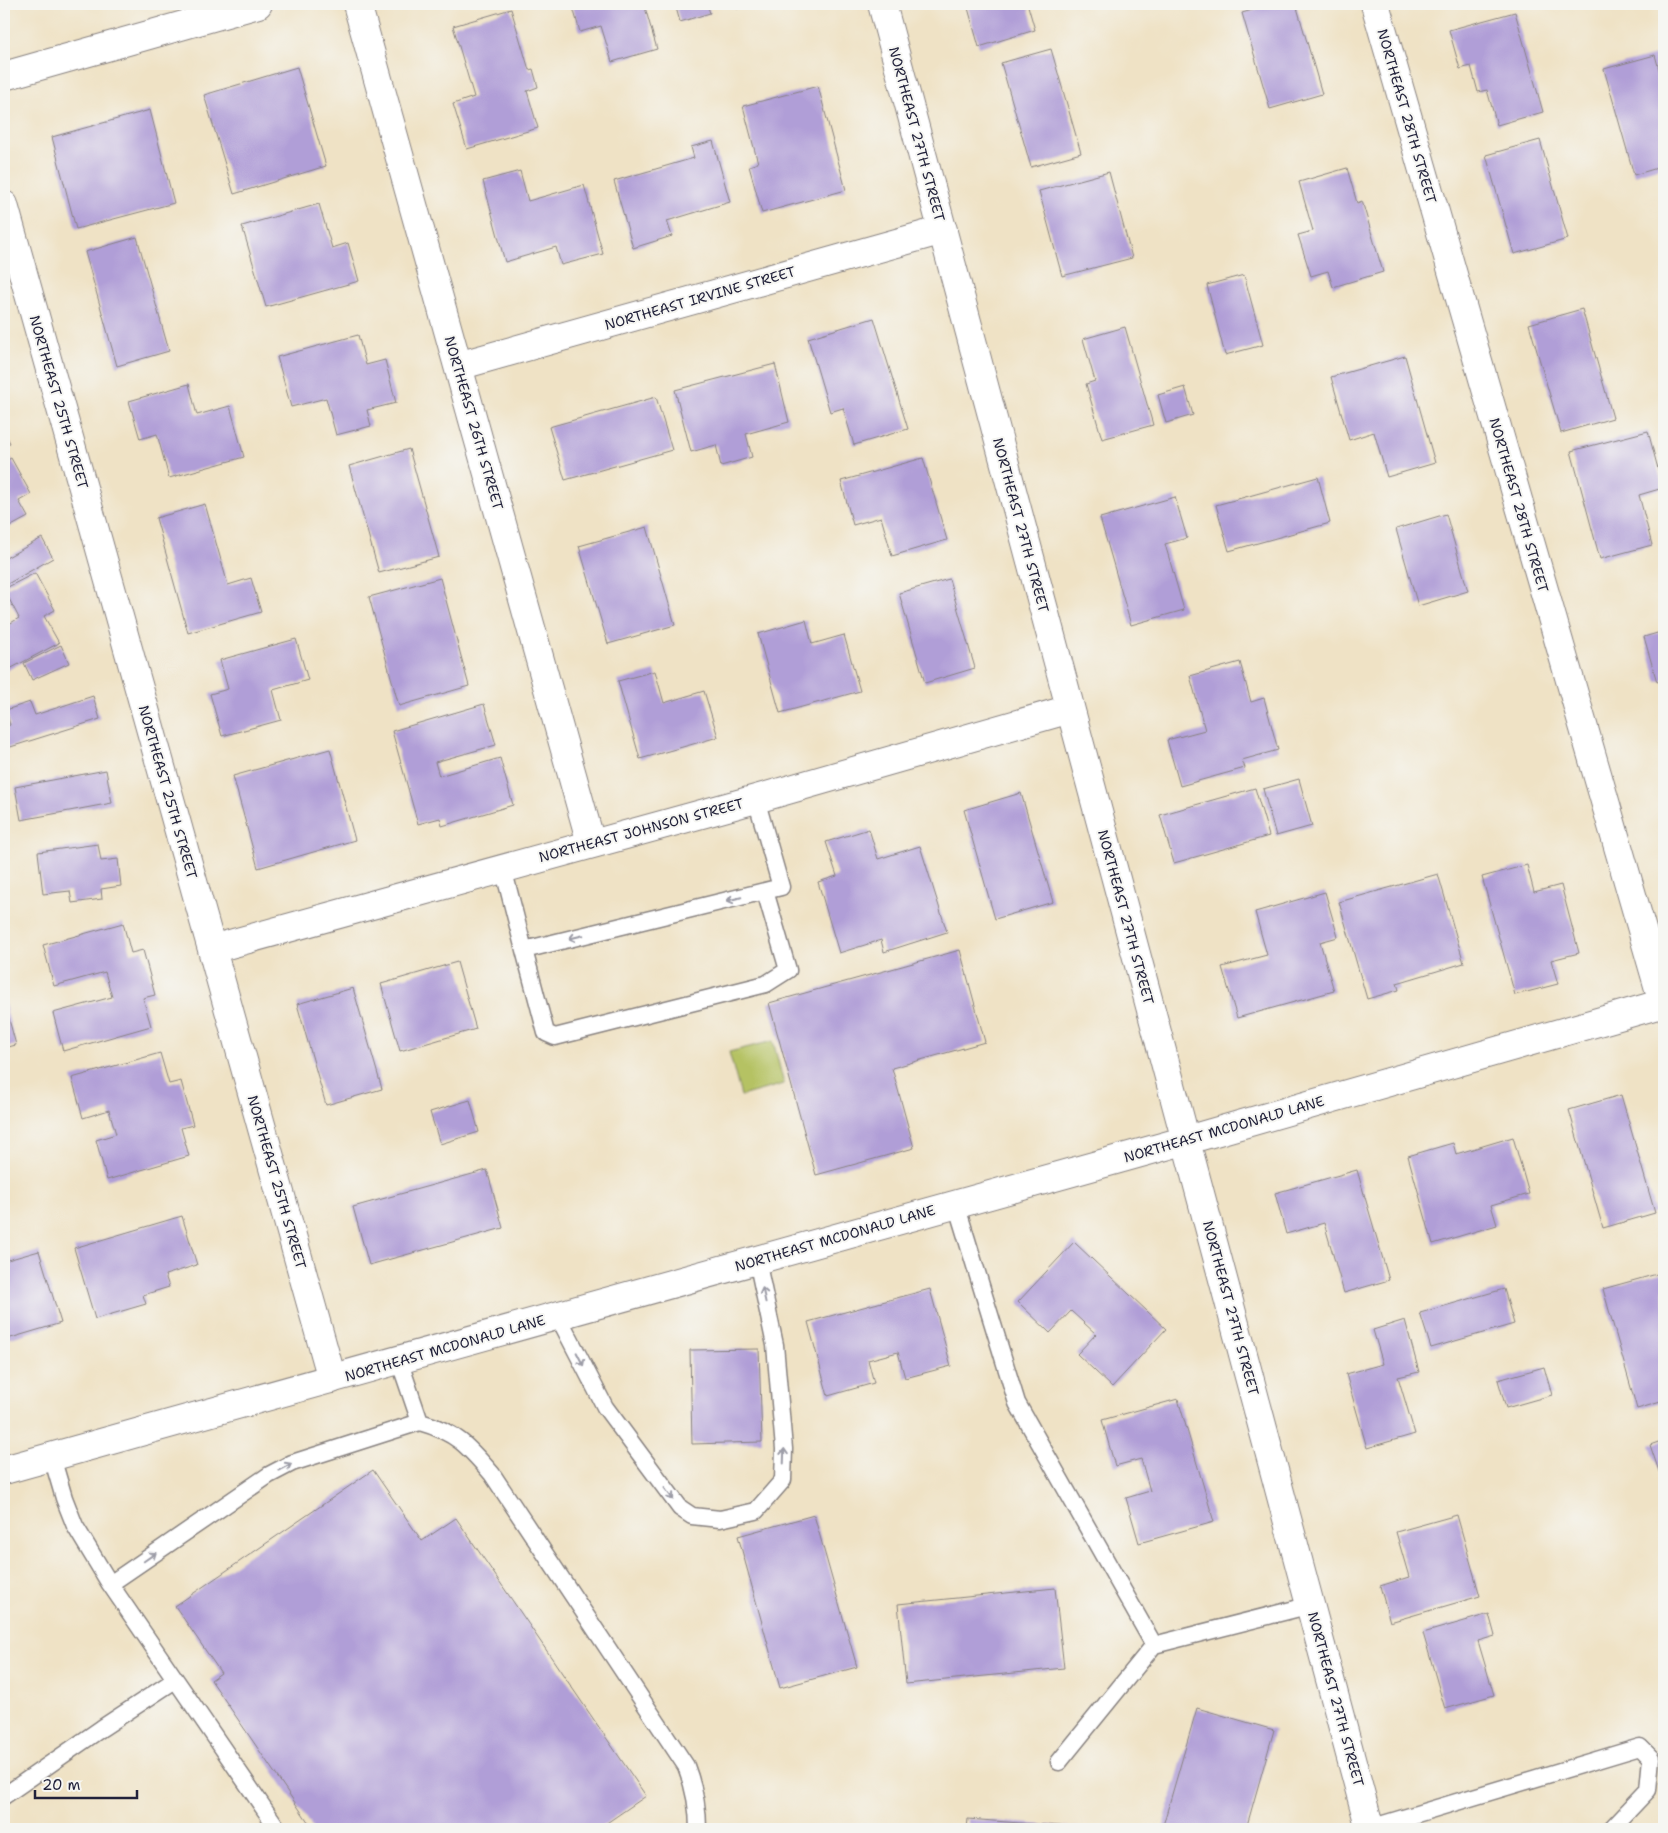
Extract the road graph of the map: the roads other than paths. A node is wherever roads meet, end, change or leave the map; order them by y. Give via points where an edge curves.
1 (258, 4) edge
2 (357, 4) edge
3 (882, 4) edge
4 (1374, 4) edge
5 (4, 76) edge
6 (4, 205) edge
7 (943, 230) junction
8 (458, 366) junction
9 (1070, 709) junction
10 (756, 798) junction
11 (591, 843) junction
12 (503, 868) junction
13 (773, 889) junction
14 (212, 949) junction
15 (524, 950) junction
16 (1664, 1004) edge
17 (1187, 1140) junction
18 (956, 1204) junction
19 (757, 1260) junction
20 (558, 1316) junction
21 (399, 1360) junction
22 (332, 1379) junction
23 (420, 1422) junction
24 (52, 1457) junction
25 (4, 1470) edge
26 (110, 1584) junction
27 (1311, 1605) junction
28 (1154, 1645) junction
29 (175, 1680) junction
30 (1059, 1762) dead end
31 (4, 1796) edge
32 (278, 1829) edge
33 (698, 1829) edge
34 (1370, 1829) edge
35 (1612, 1829) edge

1 - 5 street
2 - 8 street, NORTHEAST 26TH STREET
3 - 7 street, NORTHEAST 27TH STREET
4 - 16 street, NORTHEAST 28TH STREET
6 - 14 street, NORTHEAST 25TH STREET
7 - 8 street, NORTHEAST IRVINE STREET
7 - 9 street, NORTHEAST 27TH STREET
8 - 11 street, NORTHEAST 26TH STREET
9 - 10 street, NORTHEAST JOHNSON STREET
9 - 17 street, NORTHEAST 27TH STREET
10 - 11 street, NORTHEAST JOHNSON STREET
10 - 13 lane
11 - 12 street, NORTHEAST JOHNSON STREET
12 - 14 street, NORTHEAST JOHNSON STREET
12 - 15 lane
13 -> 15 lane
13 - 15 lane via 788,970 766,984 555,1037 546,1032
14 - 22 street, NORTHEAST 25TH STREET
16 - 17 street, NORTHEAST MCDONALD LANE
17 - 18 street, NORTHEAST MCDONALD LANE
17 - 27 street, NORTHEAST 27TH STREET
18 - 19 street, NORTHEAST MCDONALD LANE
18 - 28 lane via 1017,1403
19 - 20 street, NORTHEAST MCDONALD LANE
20 -> 19 lane via 605,1408 680,1508 692,1516 720,1519 756,1511 783,1480 784,1449 775,1345
20 - 21 street, NORTHEAST MCDONALD LANE
21 - 22 street, NORTHEAST MCDONALD LANE
21 - 23 lane
22 - 24 street, NORTHEAST MCDONALD LANE
26 -> 23 lane via 269,1475 292,1463
23 - 33 lane via 440,1428 466,1444 492,1474 686,1766 697,1802
24 - 25 street, NORTHEAST MCDONALD LANE
24 - 26 lane via 75,1526
26 - 29 lane
27 - 28 lane
27 - 34 street, NORTHEAST 27TH STREET
28 - 30 lane
29 - 31 lane
29 - 32 lane
34 - 35 lane via 1640,1746 1650,1758 1648,1790

